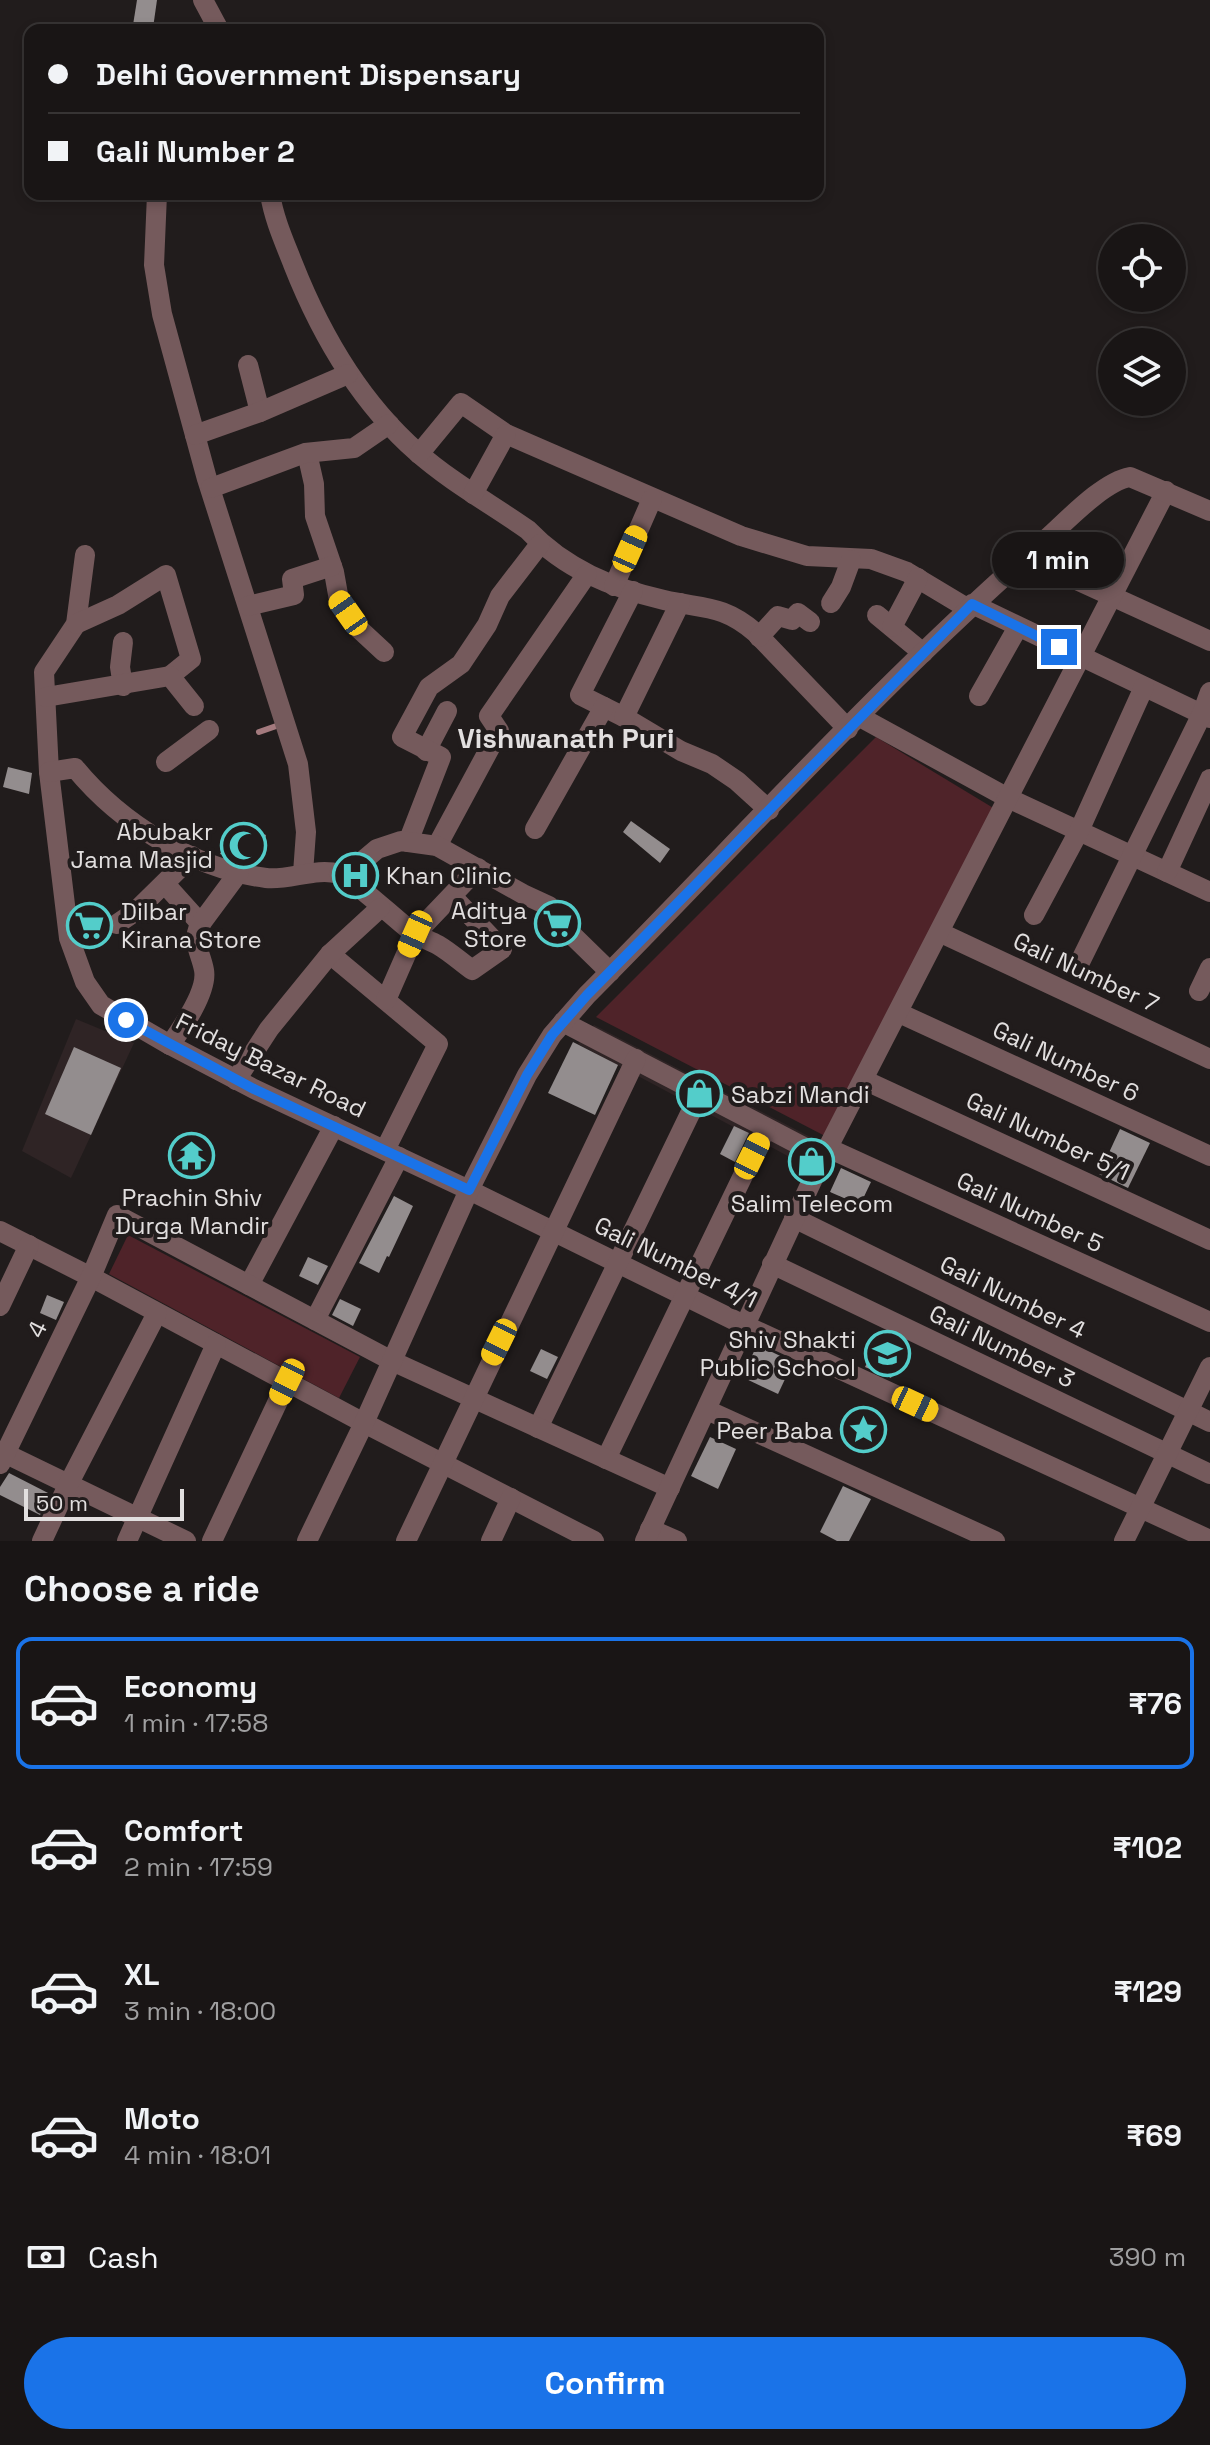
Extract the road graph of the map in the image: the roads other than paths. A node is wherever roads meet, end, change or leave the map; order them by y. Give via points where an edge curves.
1 (203, 0) edge
2 (215, 24) edge
3 (157, 200) edge
4 (271, 200) edge
5 (248, 365) dead end
6 (348, 374) junction
7 (260, 412) junction
8 (389, 424) junction
9 (506, 434) junction
10 (195, 435) junction
11 (307, 453) junction
12 (419, 454) junction
13 (211, 488) junction
14 (1166, 491) junction
15 (473, 494) junction
16 (652, 499) junction
17 (1210, 511) edge
18 (540, 544) junction
19 (85, 555) dead end
20 (1026, 557) junction
21 (851, 560) junction
22 (332, 566) junction
23 (587, 574) junction
24 (918, 578) junction
25 (624, 588) junction
26 (1111, 595) junction
27 (680, 603) junction
28 (831, 603) dead end
29 (248, 606) junction
30 (969, 606) junction
31 (810, 622) dead end
32 (76, 624) junction
33 (1018, 627) junction
34 (759, 637) junction
35 (1210, 641) edge
36 (123, 642) dead end
37 (384, 652) dead end
38 (923, 653) junction
39 (1079, 656) junction
40 (170, 676) junction
41 (123, 686) junction
42 (1144, 687) junction
43 (1210, 692) edge
44 (979, 696) dead end
45 (46, 697) junction
46 (194, 706) dead end
47 (604, 707) junction
48 (447, 711) dead end
49 (1206, 716) edge
50 (624, 717) junction
51 (854, 723) junction
52 (209, 730) dead end
53 (426, 751) junction
54 (166, 762) dead end
55 (49, 772) junction
56 (1210, 779) edge
57 (1008, 798) junction
58 (769, 810) junction
59 (535, 829) dead end
60 (1079, 831) junction
61 (408, 842) junction
62 (437, 846) junction
63 (192, 856) junction
64 (1132, 856) junction
65 (478, 868) junction
66 (239, 872) junction
67 (1167, 872) junction
68 (303, 873) junction
69 (339, 874) junction
70 (165, 884) junction
71 (1210, 892) edge
72 (452, 896) junction
73 (380, 908) junction
74 (1034, 915) dead end
75 (117, 924) dead end
76 (201, 924) junction
77 (941, 933) junction
78 (415, 934) junction
79 (330, 954) junction
80 (1079, 964) dead end
81 (1210, 968) edge
82 (610, 972) junction
83 (1199, 991) dead end
84 (386, 1000) junction
85 (899, 1013) junction
86 (563, 1022) junction
87 (170, 1045) junction
88 (636, 1059) junction
89 (1210, 1059) edge
90 (236, 1080) junction
91 (864, 1080) junction
92 (700, 1093) junction
93 (334, 1126) junction
94 (766, 1128) junction
95 (826, 1153) junction
96 (392, 1154) junction
97 (1210, 1156) edge
98 (469, 1190) junction
99 (794, 1218) junction
100 (0, 1231) edge
101 (552, 1231) junction
102 (1210, 1240) edge
103 (29, 1245) junction
104 (617, 1263) junction
105 (772, 1264) junction
106 (91, 1277) junction
107 (249, 1285) junction
108 (684, 1296) junction
109 (0, 1306) edge
110 (157, 1313) junction
111 (315, 1320) junction
112 (1210, 1322) edge
113 (746, 1326) junction
114 (216, 1344) junction
115 (392, 1361) junction
116 (1210, 1367) edge
117 (287, 1382) junction
118 (473, 1398) junction
119 (707, 1410) junction
120 (1188, 1412) junction
121 (1210, 1422) edge
122 (364, 1423) junction
123 (538, 1428) junction
124 (1166, 1454) junction
125 (2, 1456) edge
126 (606, 1459) junction
127 (442, 1464) junction
128 (1210, 1474) edge
129 (69, 1483) junction
130 (670, 1488) junction
131 (511, 1498) junction
132 (1139, 1507) junction
133 (137, 1517) junction
134 (647, 1535) edge
135 (581, 1538) edge
136 (1210, 1540) edge
137 (42, 1541) edge
138 (127, 1541) edge
139 (186, 1541) edge
140 (212, 1541) edge
141 (307, 1541) edge
142 (406, 1541) edge
143 (491, 1541) edge
144 (677, 1541) edge
145 (995, 1541) edge
146 (1124, 1541) edge

1 - 2 street
3 - 10 street via 156,282
4 - 6 street via 306,298
5 - 7 street
6 - 7 street
6 - 8 street
7 - 10 street
8 - 11 street via 354,448
8 - 12 street
9 - 12 street via 461,403
9 - 15 street
9 - 16 street
10 - 13 street
11 - 13 street
11 - 22 street via 315,516
12 - 15 street
13 - 29 street
14 - 17 street
14 - 20 street via 1130,477 1115,482
14 - 26 street
15 - 18 street via 528,530
16 - 21 street via 757,542 807,556
16 - 25 street
18 - 23 street
18 - 53 street via 500,596 461,664 429,687 402,737
19 - 32 street
20 - 26 street
20 - 30 street
21 - 24 street via 871,559
21 - 28 street
22 - 29 street via 292,579 294,595
22 - 37 street via 339,600 357,627
23 - 25 street
23 - 62 street via 489,716 499,731
24 - 30 street
24 - 38 street via 885,621
25 - 27 street
25 - 47 street via 580,695
26 - 35 street
26 - 39 street
27 - 34 street via 717,609
27 - 50 street
29 - 68 street via 298,764 306,832
30 - 33 street
30 - 38 street
31 - 34 street via 798,613 787,621 778,616
32 - 40 street via 166,575 191,659
32 - 45 street, Friday Bazar Road via 44,672
33 - 39 street
33 - 44 street
34 - 51 street
36 - 41 street
38 - 51 street
39 - 42 street
39 - 57 street
40 - 41 street
40 - 46 street
41 - 45 street
42 - 49 street
42 - 60 street
43 - 49 street
45 - 55 street, Friday Bazar Road
47 - 50 street
47 - 59 street
48 - 53 street
49 - 64 street
50 - 58 street via 712,764
51 - 57 street
51 - 58 street
52 - 54 street
53 - 61 street via 441,757
55 - 63 street via 75,768 126,818
55 - 87 street, Friday Bazar Road via 69,938 85,982 101,1005
56 - 67 street
57 - 60 street
57 - 77 street
58 - 82 street
60 - 64 street
60 - 74 street
61 - 62 street
61 - 69 street via 377,849
62 - 65 street
63 - 66 street
63 - 70 street
64 - 67 street
64 - 80 street
65 - 72 street
65 - 82 street via 549,906
66 - 68 street via 270,879
66 - 76 street
67 - 71 street
68 - 69 street
69 - 73 street
70 - 75 street
70 - 76 street
72 - 78 street
72 - 78 street via 502,949 472,970
73 - 78 street
73 - 79 street
76 - 87 street via 195,945 204,979 195,1008
77 - 85 street
77 - 89 street, Gali Number 7
78 - 84 street
79 - 84 street
79 - 90 street via 269,1029
81 - 83 street
82 - 86 street
84 - 96 street via 438,1044
85 - 91 street
85 - 97 street, Gali Number 6
86 - 88 street, Gali Number 5
86 - 98 street via 527,1075
87 - 90 street, Friday Bazar Road
88 - 92 street, Gali Number 5
88 - 101 street
90 - 93 street, Friday Bazar Road
91 - 95 street
91 - 102 street, Gali Number 5/1
92 - 94 street, Gali Number 5
92 - 104 street
93 - 96 street, Friday Bazar Road
93 - 107 street
94 - 95 street, Gali Number 5
94 - 108 street
95 - 99 street
95 - 112 street, Gali Number 5
96 - 98 street, Friday Bazar Road
96 - 111 street
98 - 101 street, Gali Number 4/1
98 - 115 street
99 - 105 street
99 - 120 street, Gali Number 4
100 - 103 street
101 - 104 street, Gali Number 4/1
101 - 118 street
103 - 106 street
103 - 109 street
104 - 108 street, Gali Number 4/1
104 - 123 street
105 - 113 street
105 - 124 street, Gali Number 3
106 - 107 street, 4 via 117,1215
106 - 110 street
106 - 125 street, 4
107 - 111 street
108 - 113 street, Gali Number 4/1
108 - 126 street
110 - 114 street
110 - 129 street
111 - 115 street
113 - 119 street
113 - 132 street, Gali Number 4/1
114 - 117 street
114 - 133 street
115 - 118 street
115 - 122 street
116 - 120 street
117 - 122 street
117 - 140 street
118 - 123 street
118 - 127 street
119 - 130 street
119 - 145 street
120 - 121 street, Gali Number 4
120 - 124 street
122 - 127 street
122 - 141 street
123 - 126 street
124 - 128 street, Gali Number 3
124 - 132 street
125 - 129 street
126 - 130 street
127 - 131 street
127 - 142 street
129 - 133 street
129 - 137 street
130 - 134 street
131 - 135 street
131 - 143 street
132 - 136 street, Gali Number 4/1
132 - 146 street
133 - 138 street
133 - 139 street
134 - 144 street

